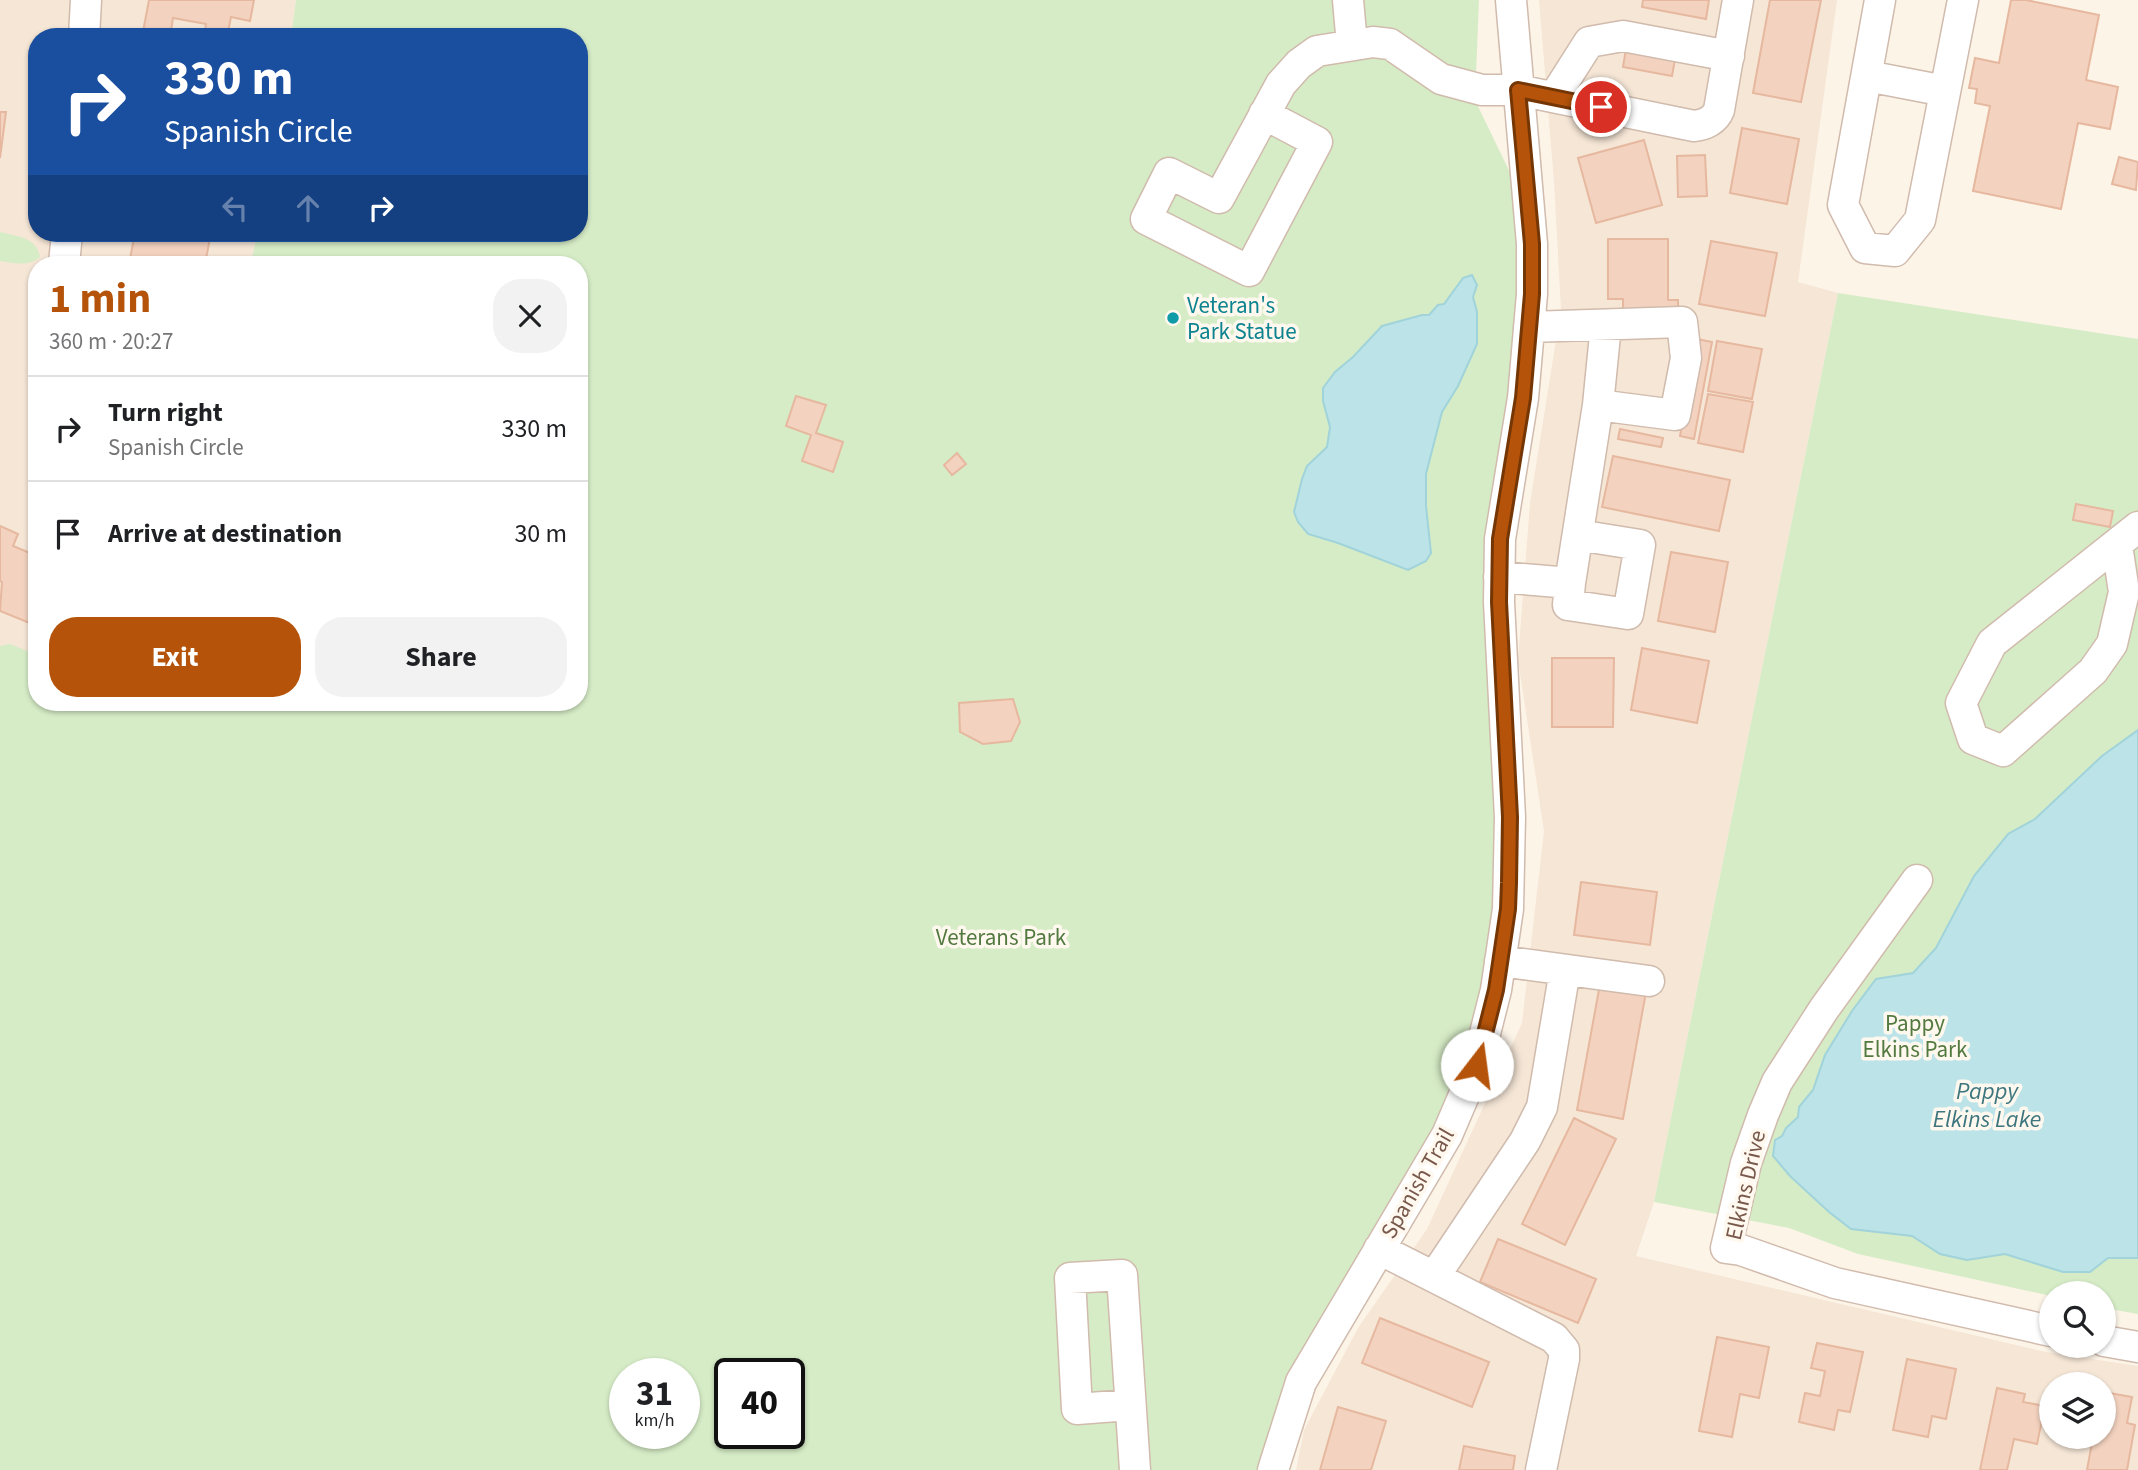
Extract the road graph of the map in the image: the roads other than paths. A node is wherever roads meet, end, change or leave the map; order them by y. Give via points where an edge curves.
1 (86, 0) edge
2 (1348, 0) edge
3 (1511, 0) edge
4 (1738, 0) edge
5 (1880, 0) edge
6 (1963, 0) edge
7 (84, 28) edge
8 (1352, 45) junction
9 (1729, 56) junction
10 (1867, 76) junction
11 (1518, 90) junction
12 (1945, 91) junction
13 (1554, 97) junction
14 (1264, 114) junction
15 (1606, 325) junction
16 (1529, 327) junction
17 (1598, 405) junction
18 (1578, 535) junction
19 (2127, 536) edge
20 (1499, 577) junction
21 (1570, 583) junction
22 (1917, 880) dead end
23 (1500, 961) junction
24 (1565, 970) junction
25 (1649, 981) dead end
26 (1379, 1249) junction
27 (1434, 1277) junction
28 (2039, 1328) edge
29 (2116, 1343) edge
30 (2138, 1347) edge
31 (1131, 1416) dead end
32 (1135, 1470) edge
33 (1273, 1470) edge
34 (1541, 1470) edge

1 - 7 street
2 - 8 street
3 - 11 street, Spanish Trail
4 - 9 street
5 - 10 street
6 - 12 street
8 - 11 street via 1390,44 1441,79 1482,90
8 - 14 street via 1317,51 1299,64 1280,84
9 - 13 street via 1623,36 1589,42
9 - 13 street via 1717,116 1704,125
10 - 12 street
10 - 12 street via 1843,205 1865,248 1895,251 1920,220
11 - 13 street
11 - 16 street, Spanish Trail via 1532,244
14 - 14 street via 1219,198 1169,173 1146,219 1249,271 1317,142
15 - 16 street
15 - 17 street
15 - 17 street via 1682,322 1686,358 1675,415
16 - 20 street, Spanish Trail via 1523,398 1500,539
17 - 18 street
18 - 21 street
18 - 21 street via 1640,545 1628,614 1568,605
19 - 19 street via 1992,643 1961,704 1973,739 2003,751 2093,671 2112,644 2124,592
20 - 21 street
20 - 23 street, Spanish Trail via 1510,817 1508,909
22 - 28 street, Elkins Drive via 1777,1082 1746,1163 1726,1248 1835,1283
23 - 24 street
23 - 26 street, Spanish Trail via 1477,1065 1447,1135
24 - 25 street
24 - 27 street via 1542,1107 1525,1141
26 - 27 street
26 - 33 street, Spanish Trail via 1301,1382
27 - 34 street via 1554,1338 1564,1350
29 - 30 street
31 - 32 street

